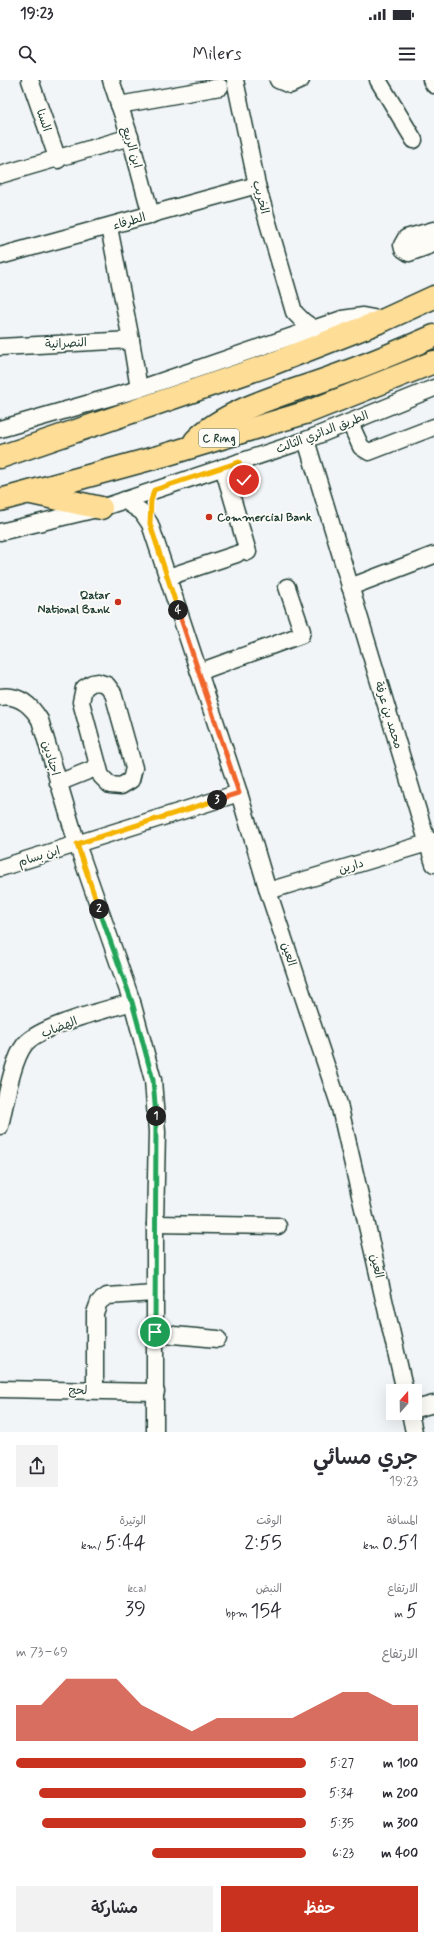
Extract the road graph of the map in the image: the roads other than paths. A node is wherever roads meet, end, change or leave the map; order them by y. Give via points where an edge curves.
1 (30, 80) edge
2 (111, 80) edge
3 (235, 80) edge
4 (278, 80) edge
5 (301, 80) edge
6 (378, 80) edge
7 (431, 80) edge
8 (434, 85) edge
9 (220, 87) dead end
10 (118, 105) junction
11 (130, 137) junction
12 (414, 140) dead end
13 (58, 160) junction
14 (0, 175) edge
15 (257, 185) junction
16 (151, 215) junction
17 (109, 227) junction
18 (434, 230) edge
19 (434, 244) edge
20 (0, 256) edge
21 (434, 297) edge
22 (294, 312) junction
23 (384, 320) junction
24 (313, 328) junction
25 (434, 336) edge
26 (131, 340) junction
27 (283, 340) junction
28 (0, 347) edge
29 (434, 362) edge
30 (270, 365) junction
31 (434, 388) edge
32 (139, 389) junction
33 (350, 423) junction
34 (434, 427) edge
35 (0, 429) edge
36 (0, 440) edge
37 (306, 440) junction
38 (46, 442) junction
39 (190, 446) junction
40 (0, 456) edge
41 (239, 462) junction
42 (223, 467) junction
43 (245, 484) dead end
44 (154, 490) junction
45 (28, 493) junction
46 (0, 500) edge
47 (124, 500) junction
48 (101, 508) junction
49 (150, 524) junction
50 (0, 532) edge
51 (434, 555) edge
52 (168, 577) junction
53 (287, 587) dead end
54 (350, 587) junction
55 (199, 672) junction
56 (0, 697) edge
57 (98, 767) junction
58 (58, 783) junction
59 (239, 793) junction
60 (431, 842) edge
61 (77, 844) junction
62 (434, 864) edge
63 (0, 868) edge
64 (268, 891) junction
65 (132, 1002) junction
66 (0, 1126) edge
67 (155, 1224) junction
68 (278, 1226) dead end
69 (155, 1293) junction
70 (155, 1332) junction
71 (218, 1339) dead end
72 (403, 1384) edge
73 (0, 1389) edge
74 (95, 1390) junction
75 (156, 1392) junction
76 (434, 1404) edge
77 (422, 1407) edge
78 (411, 1420) edge
79 (155, 1432) edge
80 (414, 1432) edge

1 - 13 street, السنا
2 - 10 street, ابن الربيع
3 - 15 street, الخريب
4 - 5 street via 290,85
6 - 12 street
7 - 8 street
9 - 10 street
10 - 11 street, ابن الربيع
11 - 13 street
11 - 16 street, ابن الربيع
13 - 14 street
15 - 16 street, الطرفاء
15 - 22 street, الخريب
16 - 17 street, الطرفاء
17 - 20 street, الطرفاء
17 - 26 street
18 - 19 street via 406,238 402,245 409,253
21 - 23 highway
22 - 24 street
22 - 27 street
23 - 24 street via 352,316
23 - 30 highway
24 - 27 street
25 - 39 highway via 231,415 209,428
26 - 28 street, النصرانية
26 - 32 street
27 - 30 street
27 - 32 street
29 - 39 highway, الطريق الدائري الثالث / C Ring via 308,412
30 - 38 highway
31 - 33 street, الطريق الدائري الثالث
32 - 35 street
33 - 34 street via 361,447 369,452
33 - 37 street, الطريق الدائري الثالث
36 - 38 highway
37 - 41 street, الطريق الدائري الثالث
37 - 54 street, محمد بن عرفة
38 - 40 highway
39 - 45 highway, الطريق الدائري الثالث / C Ring
41 - 42 street, الطريق الدائري الثالث
41 - 43 street
42 - 44 street, الطريق الدائري الثالث
42 - 52 street via 243,553
44 - 47 street, الطريق الدائري الثالث
44 - 49 street, العين
45 - 46 highway, الطريق الدائري الثالث / C Ring
45 - 48 highway
47 - 48 street, الطريق الدائري الثالث
47 - 49 street, العين via 142,512
48 - 50 street, الطريق الدائري الثالث
49 - 52 street, العين
51 - 54 street
52 - 55 street, العين
53 - 55 street via 301,634
54 - 60 street, محمد بن عرفة
55 - 59 street, العين
56 - 58 street, اجنادين via 22,700 35,712 40,720
57 - 57 street via 105,781 115,787 127,784 134,774 113,693 107,685 98,682 84,688 80,697
57 - 58 street
58 - 61 street, اجنادين
59 - 61 street, ابن بسام
59 - 64 street, العين
60 - 62 street, محمد بن عرفة
60 - 64 street, دارين
61 - 63 street, ابن بسام
61 - 65 street, اجنادين
64 - 72 street, العين via 339,1104
65 - 66 street, الهضاب via 47,1029 24,1045 14,1069
65 - 67 street, اجنادين via 153,1080 157,1132
67 - 68 street
67 - 69 street, اجنادين
69 - 70 street, اجنادين
69 - 74 street via 107,1296 99,1302 96,1313
70 - 71 street
70 - 75 street, اجنادين
73 - 74 street, لحج
74 - 75 street, لحج
75 - 79 street, اجنادين
76 - 77 street
78 - 80 street

